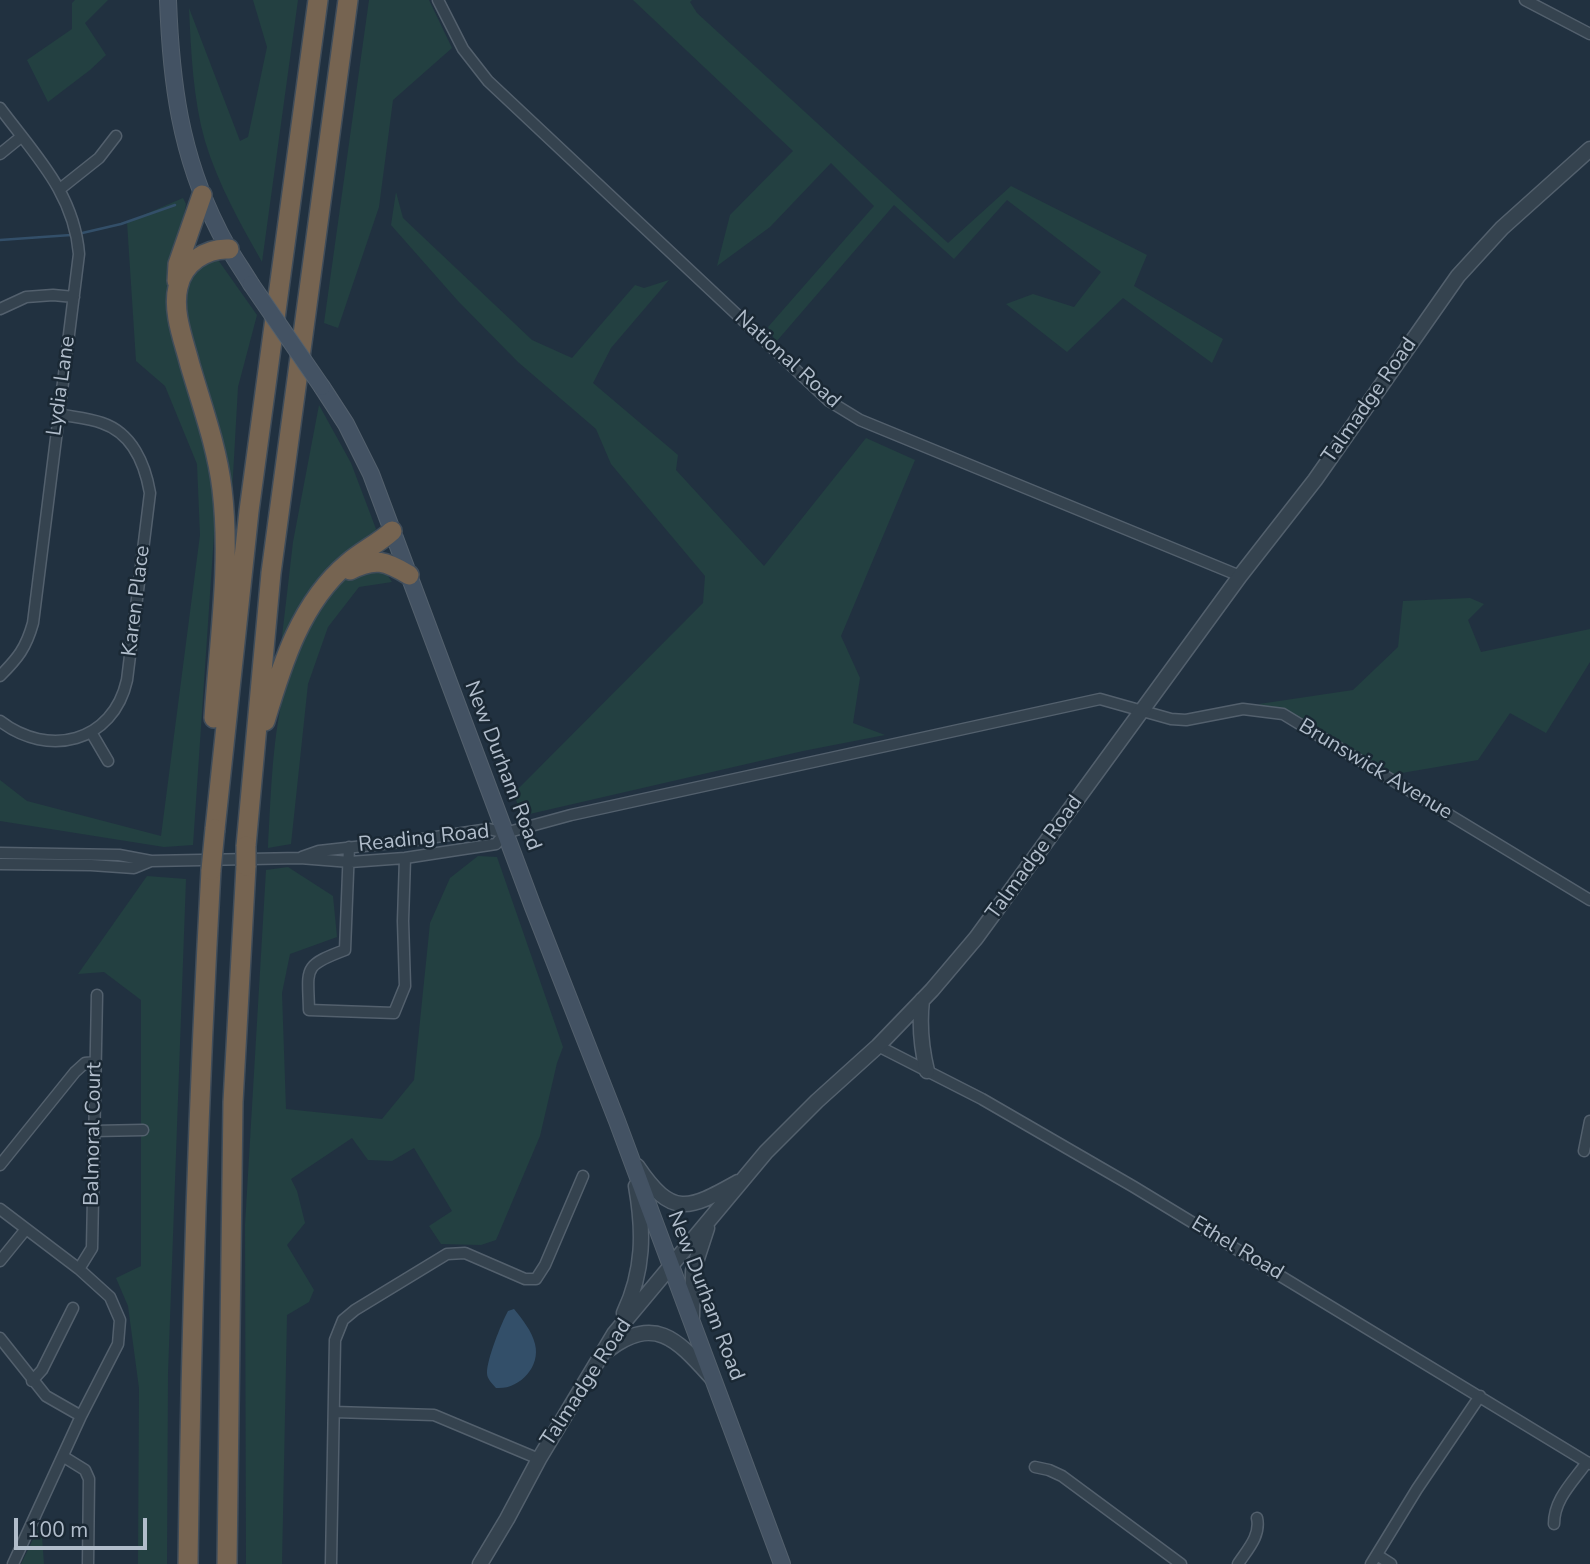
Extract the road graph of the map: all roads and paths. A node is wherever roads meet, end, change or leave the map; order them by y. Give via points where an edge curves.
1 (168, 0) edge
2 (318, 0) edge
3 (348, 0) edge
4 (438, 0) edge
5 (1525, 0) edge
6 (1590, 34) edge
7 (0, 108) edge
8 (21, 136) junction
9 (116, 136) dead end
10 (1590, 149) edge
11 (0, 154) edge
12 (60, 189) junction
13 (202, 195) junction
14 (229, 249) junction
15 (178, 286) junction
16 (74, 297) junction
17 (0, 309) edge
18 (58, 414) junction
19 (393, 531) junction
20 (409, 575) junction
21 (1240, 576) junction
22 (333, 578) junction
23 (0, 676) edge
24 (1142, 712) junction
25 (0, 721) edge
26 (91, 732) junction
27 (108, 761) dead end
28 (252, 766) junction
29 (216, 820) junction
30 (505, 833) junction
31 (349, 847) junction
32 (0, 853) edge
33 (300, 858) junction
34 (405, 858) junction
35 (151, 861) junction
36 (350, 862) junction
37 (0, 864) edge
38 (1590, 900) edge
39 (97, 995) dead end
40 (922, 1000) junction
41 (878, 1046) junction
42 (95, 1062) junction
43 (928, 1071) junction
44 (1590, 1122) edge
45 (143, 1130) dead end
46 (94, 1131) junction
47 (1584, 1151) dead end
48 (631, 1157) junction
49 (0, 1165) edge
50 (583, 1176) dead end
51 (745, 1178) junction
52 (0, 1209) edge
53 (710, 1220) junction
54 (26, 1229) junction
55 (0, 1261) edge
56 (672, 1266) junction
57 (79, 1269) junction
58 (73, 1308) dead end
59 (692, 1319) junction
60 (614, 1334) junction
61 (0, 1338) edge
62 (601, 1356) junction
63 (714, 1380) junction
64 (33, 1381) junction
65 (1480, 1396) junction
66 (334, 1412) junction
67 (81, 1416) junction
68 (64, 1457) junction
69 (539, 1459) junction
70 (1588, 1463) edge
71 (1035, 1467) dead end
72 (1257, 1518) dead end
73 (1554, 1524) dead end
74 (1374, 1560) edge
75 (13, 1564) edge
76 (88, 1564) edge
77 (188, 1564) edge
78 (227, 1564) edge
79 (331, 1564) edge
80 (480, 1564) edge
81 (782, 1564) edge
82 (1181, 1564) edge
83 (1238, 1564) edge
84 (1391, 1564) edge

1 - 13 main road, New Durham Road via 179,121
2 - 29 highway via 249,511
3 - 28 highway via 278,518
4 - 21 street, National Road via 463,49 488,81 829,401 860,420
5 - 6 street
7 - 8 street, Lydia Lane
8 - 11 street
8 - 12 street, Lydia Lane
9 - 12 street via 99,158
10 - 21 street, Talmadge Road via 1469,261 1315,480
12 - 16 street, Lydia Lane via 78,239
13 - 14 main road, New Durham Road
13 - 15 highway via 178,264
14 - 15 highway via 197,258
14 - 19 main road, New Durham Road, bridge via 361,453
15 - 29 highway via 182,335 214,449 225,521 208,799
16 - 17 street via 26,297
16 - 18 street, Lydia Lane
18 - 23 street, Lydia Lane via 33,623 20,656
18 - 26 street, Karen Place via 103,423 120,433 140,456 149,493 124,691 110,716
19 - 20 main road, New Durham Road
19 - 22 highway
20 - 22 highway via 375,561
20 - 30 main road, New Durham Road
21 - 24 street, Talmadge Road
22 - 28 highway via 291,644
24 - 30 street, Brunswick Avenue via 1092,700
24 - 38 street, Brunswick Avenue via 1186,720 1244,709 1283,714
24 - 40 street, Talmadge Road via 976,938
25 - 26 street via 43,741 69,740
26 - 27 street
28 - 78 highway, bridge via 233,1102
29 - 77 highway, bridge via 198,1113
30 - 31 street, Reading Road via 489,829
30 - 34 street, Reading Road via 496,844
30 - 48 main road, New Durham Road
31 - 33 street, Reading Road
31 - 36 street
32 - 35 street via 119,855
33 - 35 street
33 - 36 street, Reading Road
34 - 36 street, Reading Road
34 - 36 street via 405,986 394,1013 309,1010 308,973 318,960 345,950
35 - 37 street via 134,868
39 - 42 street, Balmoral Court
40 - 41 street, Talmadge Road
40 - 43 street via 919,1023
41 - 43 street, Ethel Road
41 - 51 street, Talmadge Road via 808,1110
42 - 46 street, Balmoral Court
42 - 49 street via 85,1063 75,1072
43 - 65 street, Ethel Road via 1134,1187
44 - 47 street
45 - 46 street
46 - 57 street, Balmoral Court via 92,1248
48 - 51 street via 655,1191 684,1205 697,1204
48 - 56 main road, New Durham Road
48 - 60 street via 642,1254 632,1297
50 - 66 street via 536,1279 525,1279 465,1253 447,1254 348,1315 335,1340
51 - 53 street, Talmadge Road
52 - 54 street
53 - 56 street, Talmadge Road
53 - 59 street via 693,1271
54 - 55 street
54 - 57 street
56 - 59 main road, New Durham Road
56 - 60 street, Talmadge Road
57 - 67 street via 110,1297 120,1320 118,1344
58 - 64 street
59 - 63 main road, New Durham Road
60 - 62 street, Talmadge Road
61 - 64 street
62 - 63 street via 631,1336 654,1332 676,1340
62 - 69 street, Talmadge Road
63 - 81 main road, New Durham Road
64 - 67 street via 46,1396
65 - 70 street, Ethel Road
65 - 74 street
66 - 69 street via 435,1415
66 - 79 street
67 - 68 street
68 - 75 street
68 - 76 street via 85,1470 89,1479
69 - 80 street, Talmadge Road
70 - 73 street via 1558,1501
71 - 82 street via 1062,1476
72 - 83 street via 1256,1536
74 - 84 street

